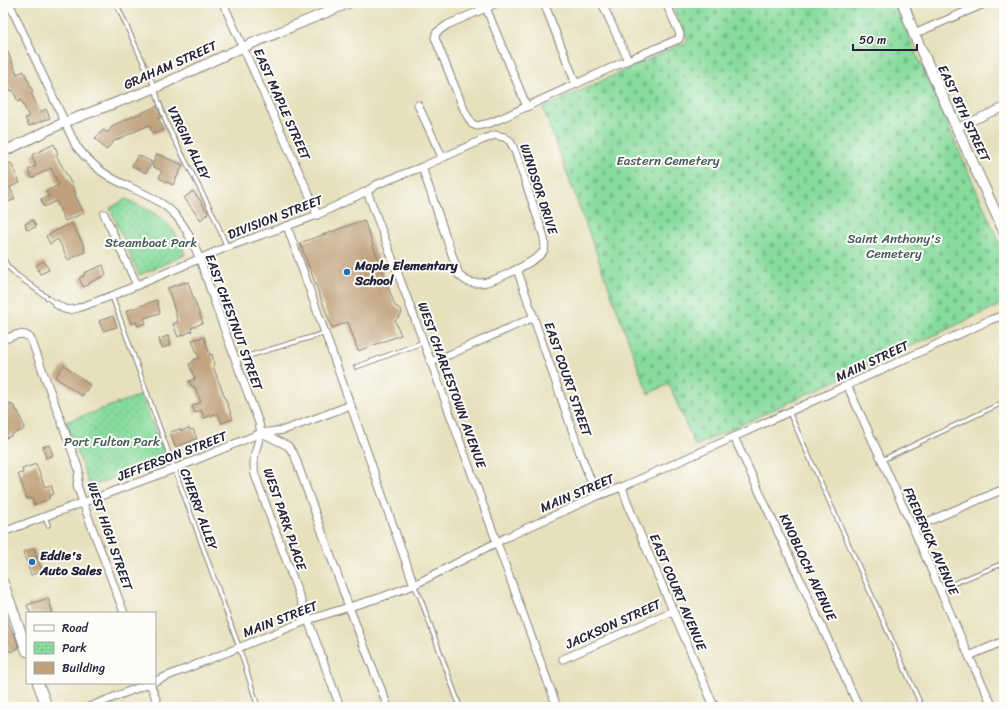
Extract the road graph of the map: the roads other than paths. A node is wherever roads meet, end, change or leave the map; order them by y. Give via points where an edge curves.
1 (9, 3) edge
2 (116, 3) edge
3 (223, 3) edge
4 (323, 3) edge
5 (349, 3) edge
6 (497, 3) edge
7 (544, 3) edge
8 (602, 3) edge
9 (666, 3) edge
10 (903, 3) edge
11 (986, 3) edge
12 (485, 5) edge
13 (327, 12) junction
14 (914, 34) junction
15 (243, 46) junction
16 (628, 60) junction
17 (576, 84) junction
18 (155, 88) junction
19 (418, 105) dead end
20 (1004, 106) edge
21 (527, 107) junction
22 (65, 122) junction
23 (956, 128) junction
24 (3, 152) edge
25 (442, 157) junction
26 (422, 167) junction
27 (367, 192) junction
28 (104, 214) dead end
29 (317, 215) junction
30 (287, 226) junction
31 (1004, 231) edge
32 (227, 247) junction
33 (3, 257) edge
34 (199, 260) junction
35 (518, 268) junction
36 (137, 286) junction
37 (114, 295) junction
38 (56, 304) joint
39 (1004, 315) edge
40 (534, 317) junction
41 (325, 333) junction
42 (3, 340) edge
43 (424, 342) junction
44 (235, 360) junction
45 (431, 362) junction
46 (356, 367) dead end
47 (847, 385) junction
48 (1004, 402) edge
49 (351, 405) junction
50 (789, 412) junction
51 (262, 433) junction
52 (734, 437) junction
53 (882, 460) junction
54 (174, 469) junction
55 (622, 487) junction
56 (1004, 489) edge
57 (597, 496) junction
58 (83, 503) junction
59 (45, 516) junction
60 (48, 525) dead end
61 (913, 528) junction
62 (3, 532) edge
63 (497, 542) junction
64 (1004, 563) edge
65 (3, 583) edge
66 (414, 585) junction
67 (940, 589) junction
68 (349, 607) junction
69 (673, 611) junction
70 (124, 612) edge
71 (308, 620) junction
72 (1004, 641) edge
73 (239, 647) junction
74 (26, 648) edge
75 (969, 656) junction
76 (563, 659) dead end
77 (156, 681) edge
78 (38, 684) edge
79 (147, 684) edge
80 (150, 684) edge
81 (47, 707) edge
82 (89, 707) edge
83 (159, 707) edge
84 (258, 707) edge
85 (340, 707) edge
86 (388, 707) edge
87 (460, 707) edge
88 (557, 707) edge
89 (713, 707) edge
90 (859, 707) edge
91 (922, 707) edge
92 (993, 707) edge

1 - 22 street, EAST CHESTNUT STREET
2 - 18 lane, VIRGIN ALLEY
3 - 15 street, EAST MAPLE STREET
4 - 13 lane
5 - 13 street, GRAHAM STREET
6 - 12 street
7 - 17 street
8 - 16 street
9 - 16 street via 680,34 679,38
10 - 14 main road, EAST 8TH STREET
11 - 14 street
12 - 21 street
12 - 21 street via 447,25 436,33 435,38 472,124 477,126 490,123
13 - 15 street, GRAHAM STREET
14 - 23 main road, EAST 8TH STREET
15 - 18 street, GRAHAM STREET
15 - 29 street, EAST MAPLE STREET
16 - 17 street
17 - 21 street
18 - 22 street, GRAHAM STREET
18 - 32 lane, VIRGIN ALLEY via 168,127
19 - 25 street
20 - 23 street
22 - 24 street, GRAHAM STREET
22 - 34 street, EAST CHESTNUT STREET via 76,146 87,160 109,176 170,209 190,237
23 - 31 main road, EAST 8TH STREET
25 - 26 street, WINDSOR DRIVE
25 - 35 street, WINDSOR DRIVE via 495,135 510,141 544,234 544,249 540,255
26 - 27 street, WINDSOR DRIVE via 376,185
26 - 35 street, WINDSOR DRIVE via 459,275 466,281 480,283 488,282
27 - 29 street, DIVISION STREET
27 - 43 street, WEST CHARLESTOWN AVENUE
28 - 36 street
29 - 30 street, DIVISION STREET
30 - 32 street, DIVISION STREET
30 - 41 street
32 - 34 street, DIVISION STREET
33 - 38 lane via 8,267 18,276
34 - 36 street, DIVISION STREET
34 - 44 street, EAST CHESTNUT STREET
35 - 40 street, EAST COURT STREET
36 - 37 street, DIVISION STREET
37 - 38 street, DIVISION STREET via 70,310
37 - 54 lane, CHERRY ALLEY via 113,299
39 - 47 street, MAIN STREET
40 - 45 street
40 - 57 street, EAST COURT STREET
41 - 44 lane
41 - 49 street
42 - 58 street, WEST HIGH STREET via 19,334 31,339 78,467 77,485
43 - 45 street, WEST CHARLESTOWN AVENUE
43 - 46 lane
44 - 51 street, EAST CHESTNUT STREET
45 - 63 street, WEST CHARLESTOWN AVENUE
47 - 50 street, MAIN STREET
47 - 53 street, FREDERICK AVENUE
48 - 53 lane
49 - 51 street, JEFFERSON STREET via 284,430
49 - 66 street
50 - 52 street, MAIN STREET
50 - 91 lane
51 - 54 street, JEFFERSON STREET
51 - 68 street via 288,446 294,454
51 - 71 street, WEST PARK PLACE via 254,458 255,475
52 - 55 street, MAIN STREET
52 - 90 street, KNOBLOCH AVENUE
53 - 61 street, FREDERICK AVENUE
54 - 58 street, JEFFERSON STREET
54 - 73 lane, CHERRY ALLEY
55 - 57 street, MAIN STREET
55 - 69 street, EAST COURT AVENUE
56 - 61 street
57 - 63 street, MAIN STREET
58 - 59 street, JEFFERSON STREET
58 - 70 street, WEST HIGH STREET
59 - 60 lane
59 - 62 street, JEFFERSON STREET
61 - 67 street, FREDERICK AVENUE
63 - 66 street, MAIN STREET
63 - 88 street, WEST CHARLESTOWN AVENUE
64 - 67 lane
65 - 74 main road
66 - 68 street, MAIN STREET
66 - 87 lane
67 - 75 street, FREDERICK AVENUE
68 - 71 street, MAIN STREET
68 - 86 street
69 - 76 street, JACKSON STREET
69 - 89 street, EAST COURT AVENUE
71 - 73 street, MAIN STREET
71 - 85 street, WEST PARK PLACE
72 - 75 street
73 - 77 street, MAIN STREET
73 - 84 lane, CHERRY ALLEY
75 - 92 street, FREDERICK AVENUE
78 - 81 main road
79 - 82 street
80 - 83 street

